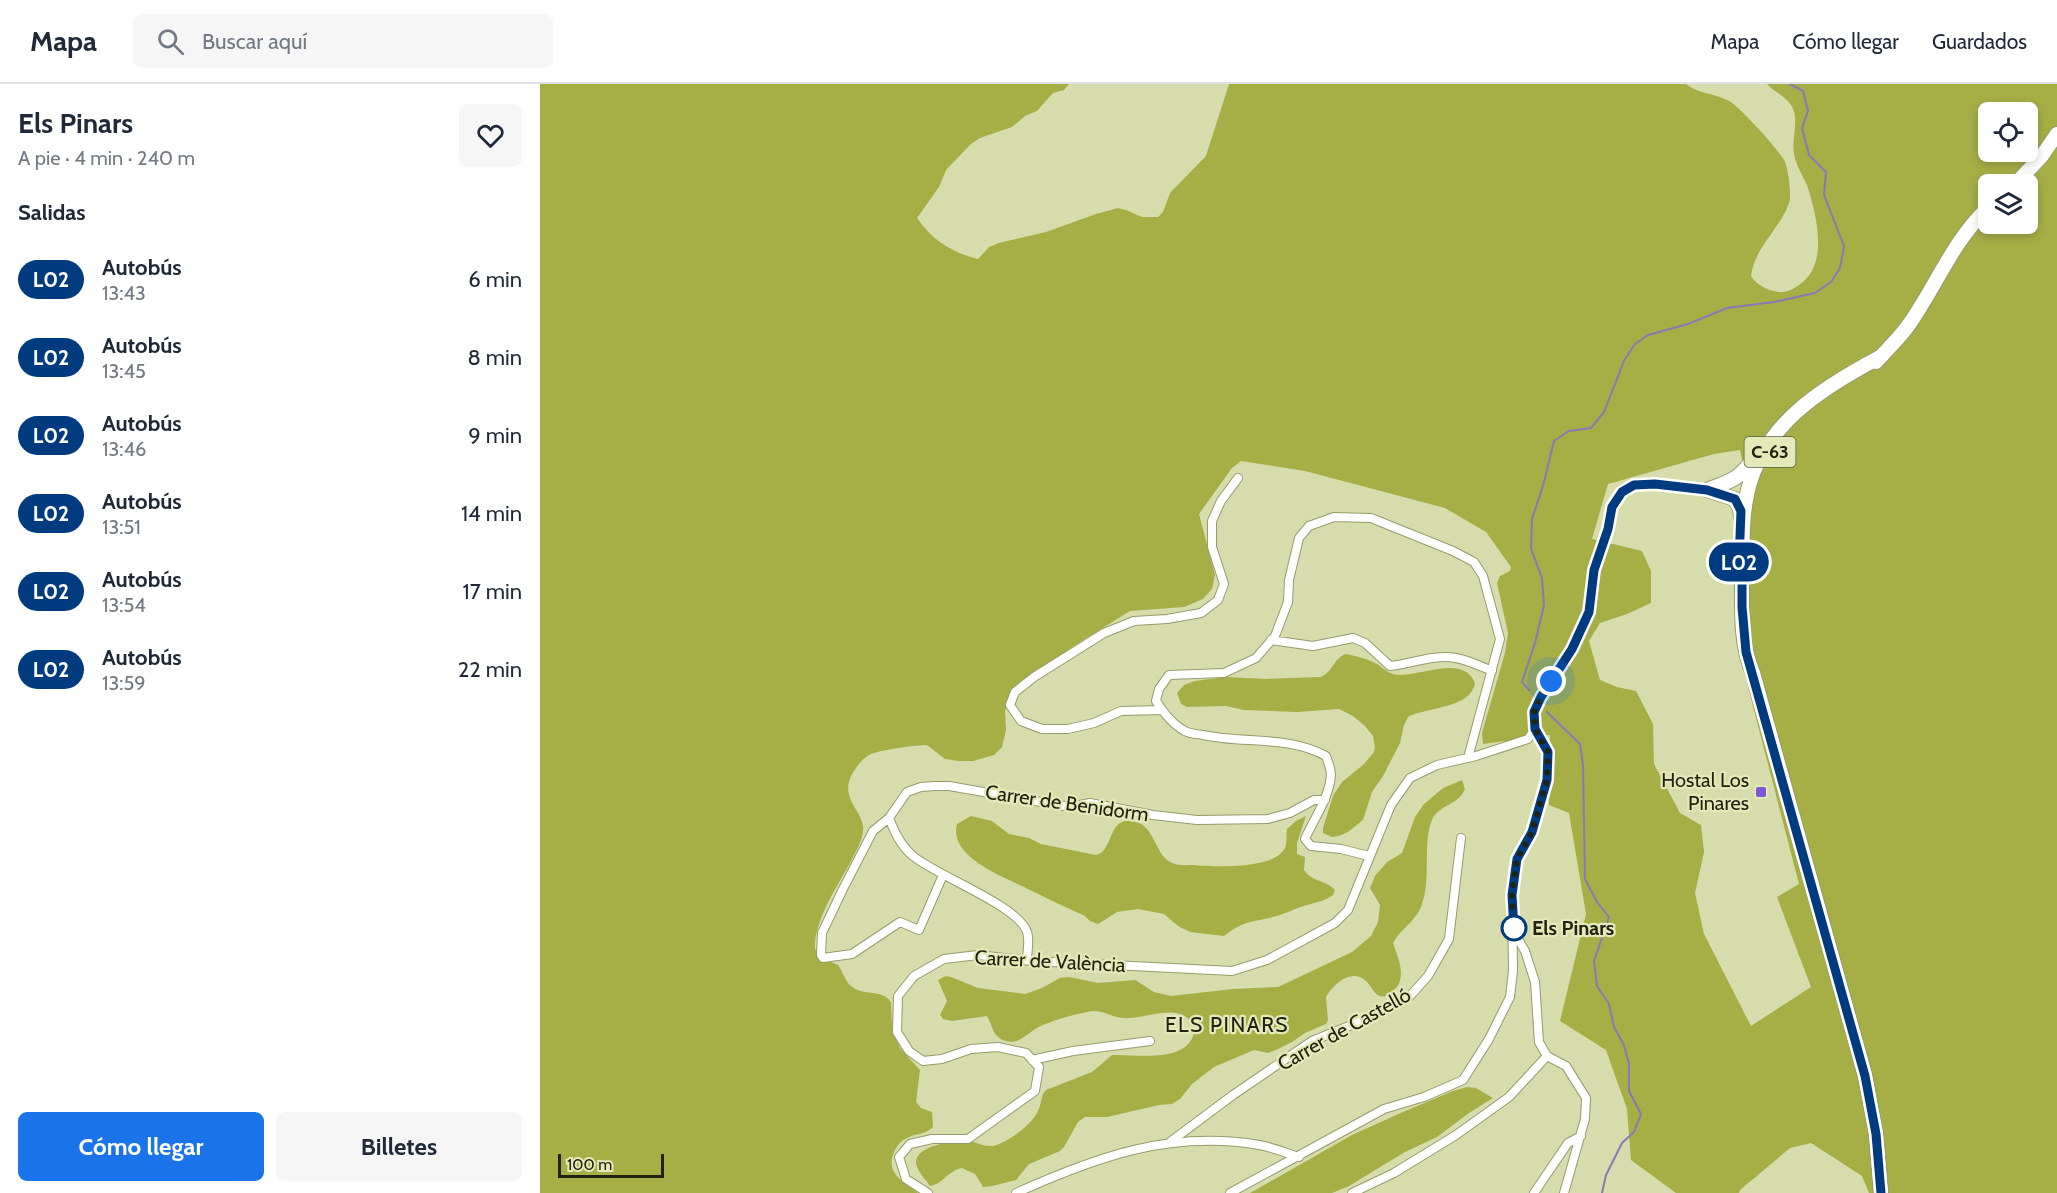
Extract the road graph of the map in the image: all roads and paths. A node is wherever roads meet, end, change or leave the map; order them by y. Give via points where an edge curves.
1 (2057, 134) edge
2 (2025, 174) edge
3 (1978, 218) edge
4 (1882, 356) junction
5 (1800, 418) junction
6 (1238, 478) dead end
7 (1707, 490) joint
8 (1738, 491) junction
9 (1749, 598) junction
10 (1271, 640) junction
11 (1492, 671) junction
12 (1753, 672) junction
13 (1162, 710) junction
14 (1535, 729) junction
15 (1468, 758) junction
16 (1325, 800) junction
17 (889, 818) junction
18 (1461, 838) dead end
19 (1369, 856) junction
20 (943, 875) junction
21 (1514, 930) junction
22 (1027, 960) junction
23 (1150, 1041) dead end
24 (1547, 1056) junction
25 (1032, 1060) junction
26 (1581, 1136) junction
27 (1170, 1142) junction
28 (1299, 1157) junction
29 (928, 1193) edge
30 (1016, 1193) edge
31 (1230, 1193) edge
32 (1352, 1193) edge
33 (1534, 1193) edge
34 (1564, 1193) edge
35 (1880, 1193) edge

1 - 2 main road
3 - 4 main road, C-63 via 1956,245 1911,323
4 - 5 main road, C-63
4 - 8 main road, C-63 via 1775,428 1745,471
5 - 8 main road, C-63 via 1786,426 1767,449 1756,474
5 - 9 main road, C-63 via 1773,448 1757,484 1751,525
6 - 13 street via 1212,521 1212,547 1224,584 1218,600 1201,613 1134,621 1104,633 1034,677 1015,692 1010,705 1021,721 1042,729 1068,729 1121,711
7 - 8 main road
7 - 14 street via 1655,484 1634,485 1622,492 1612,507 1594,570 1589,612 1534,712
8 - 9 main road, C-63
8 - 12 main road, C-63 via 1742,607 1745,643
9 - 12 main road, C-63
10 - 11 street via 1313,646 1353,638 1365,643 1390,666 1455,657
10 - 11 street via 1288,602 1299,538 1309,526 1334,517 1371,518 1474,562 1483,576 1500,639
10 - 13 street via 1256,658 1224,673 1169,675 1156,701
11 - 15 street
12 - 35 main road, C-63 via 1865,1076 1876,1134
13 - 16 street via 1186,732 1220,739 1275,740 1311,748 1326,756 1331,773
14 - 15 street, Carrer de València via 1528,739
14 - 21 street via 1548,752 1547,780 1532,832 1517,859 1512,895
15 - 19 street, Carrer de València via 1437,765 1410,778 1391,805
16 - 17 street, Carrer de Benidorm via 1314,800 1268,819 1197,820 1090,803 1070,807 935,786 908,792
16 - 19 street via 1305,839 1311,846
17 - 20 street via 898,839 913,857
17 - 20 street, Carrer de Benidorm via 873,831 843,889 822,933 820,955 832,958 852,954 900,922 919,930
18 - 27 street, Carrer de Castelló via 1449,939 1428,976 1410,996 1312,1041
19 - 22 street, Carrer de València via 1348,910 1335,923 1267,960 1232,971
20 - 22 street via 1015,916 1028,932
21 - 24 street via 1535,982 1539,1042
21 - 28 street via 1510,997 1463,1080 1384,1109
22 - 25 street, Carrer de València via 978,955 944,959 914,976 898,996 897,1032 909,1051 923,1060 998,1047 1026,1053
23 - 25 street
24 - 26 street via 1566,1066 1586,1098
24 - 32 street via 1509,1096 1456,1135
25 - 29 street via 1039,1067 1035,1091 1001,1116 968,1139 932,1139 910,1144 898,1157 906,1179
26 - 33 street via 1568,1143
26 - 34 street
27 - 28 street via 1260,1145
27 - 30 street via 1112,1155
28 - 31 street

